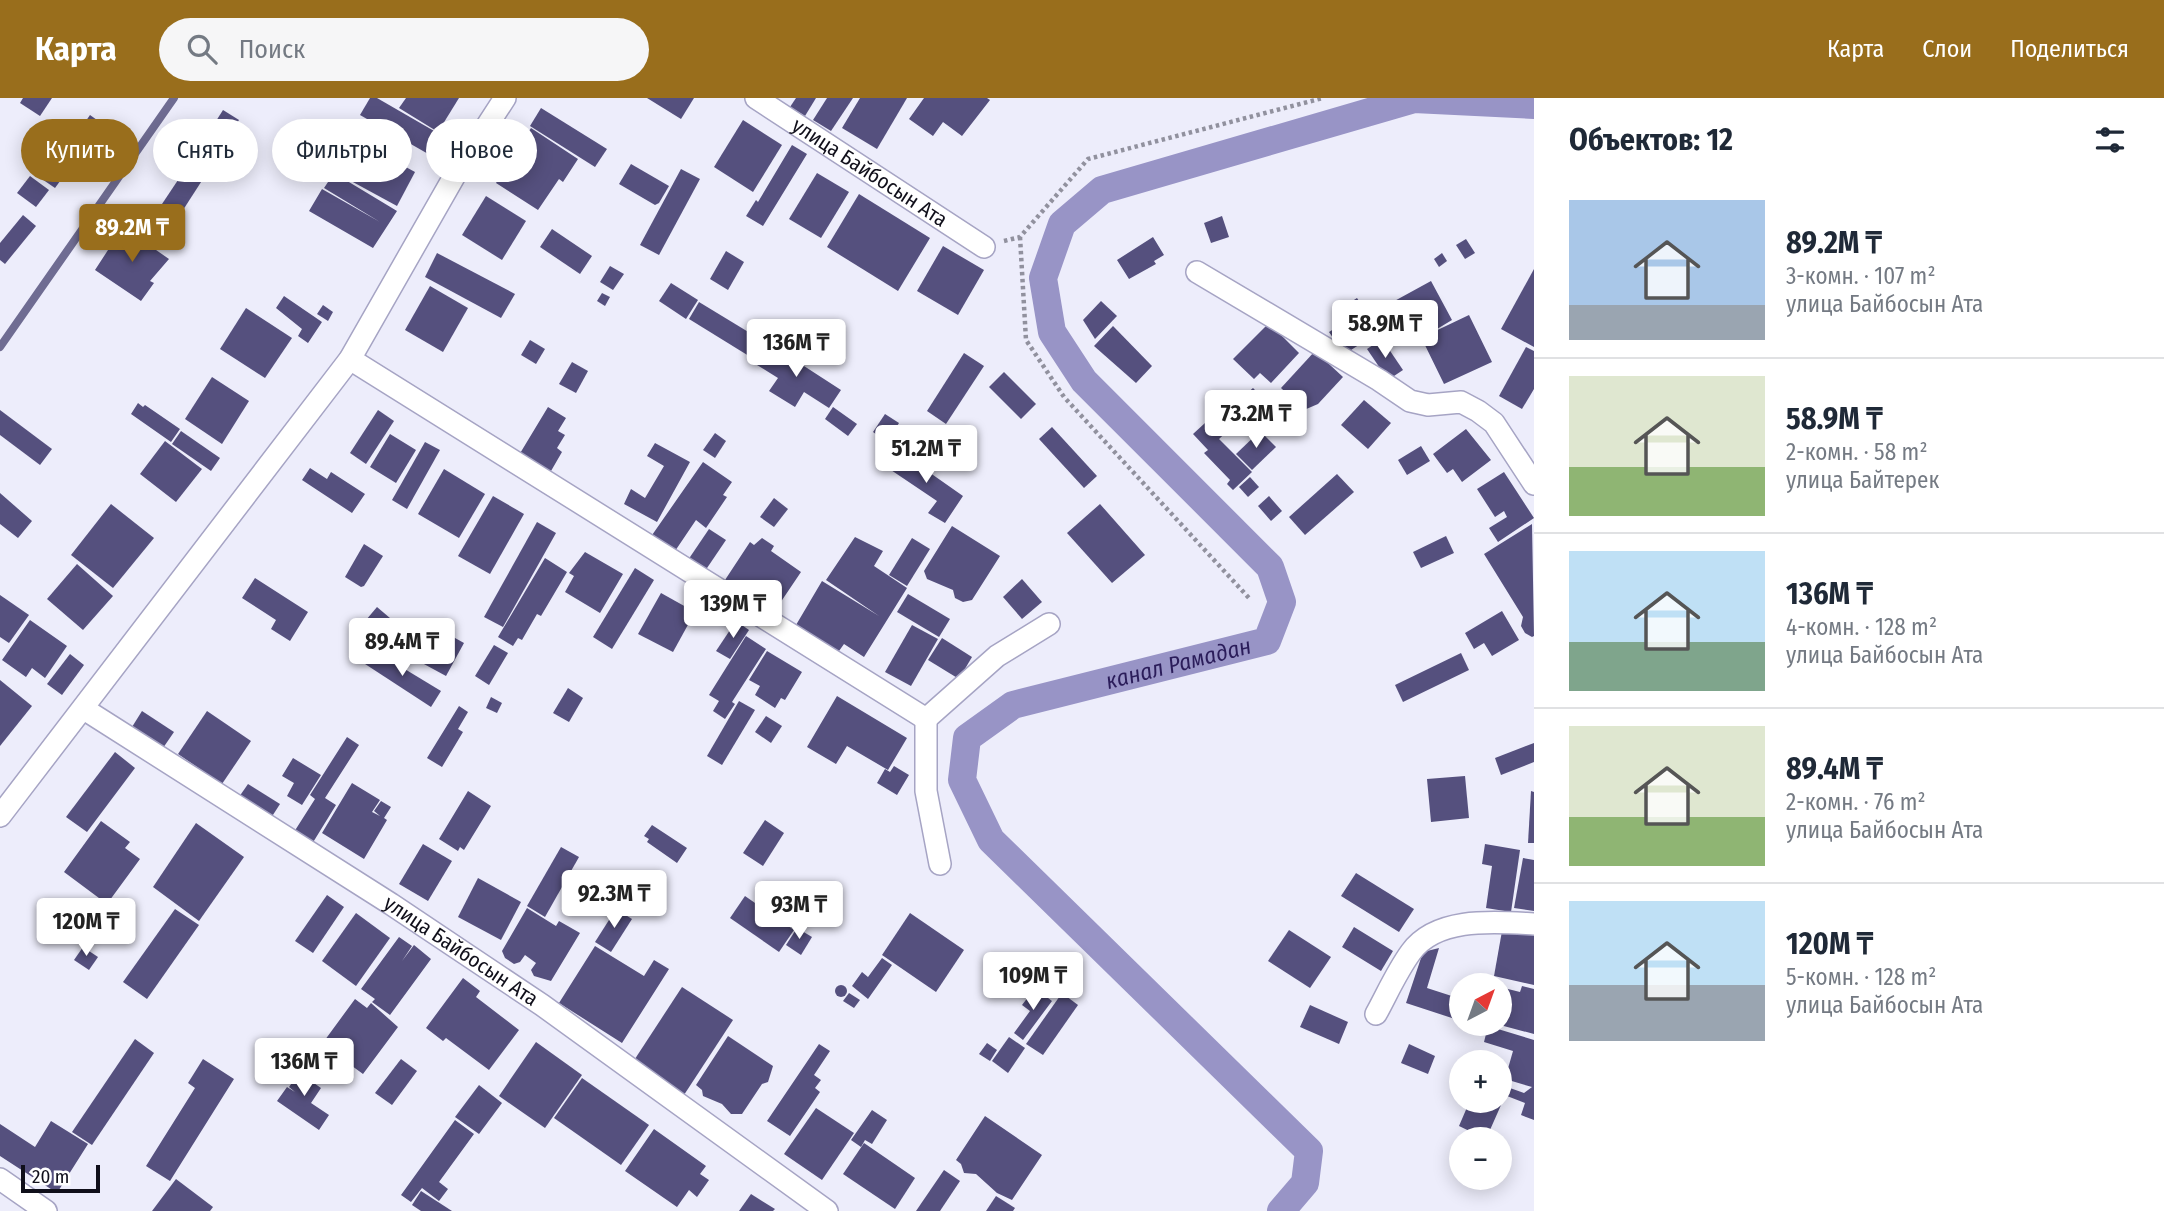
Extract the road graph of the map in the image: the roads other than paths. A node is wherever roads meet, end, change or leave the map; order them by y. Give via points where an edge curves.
1 (505, 98) edge
2 (756, 98) edge
3 (984, 247) dead end
4 (1197, 272) dead end
5 (350, 359) junction
6 (1534, 484) edge
7 (1049, 624) dead end
8 (84, 709) junction
9 (926, 719) junction
10 (0, 816) edge
11 (940, 864) dead end
12 (1534, 924) edge
13 (1376, 1014) dead end
14 (0, 1179) edge
15 (46, 1211) edge
16 (827, 1211) edge

1 - 5 street via 455,175
2 - 3 street, улица Байбосын Ата
4 - 6 street via 1410,401 1428,405 1461,402 1478,411 1494,423
5 - 8 street
5 - 9 street
7 - 9 street via 997,656
8 - 10 street
8 - 16 street, улица Байбосын Ата via 542,1005
9 - 11 street via 926,791
12 - 13 street via 1492,922 1435,933 1412,951
14 - 15 street

